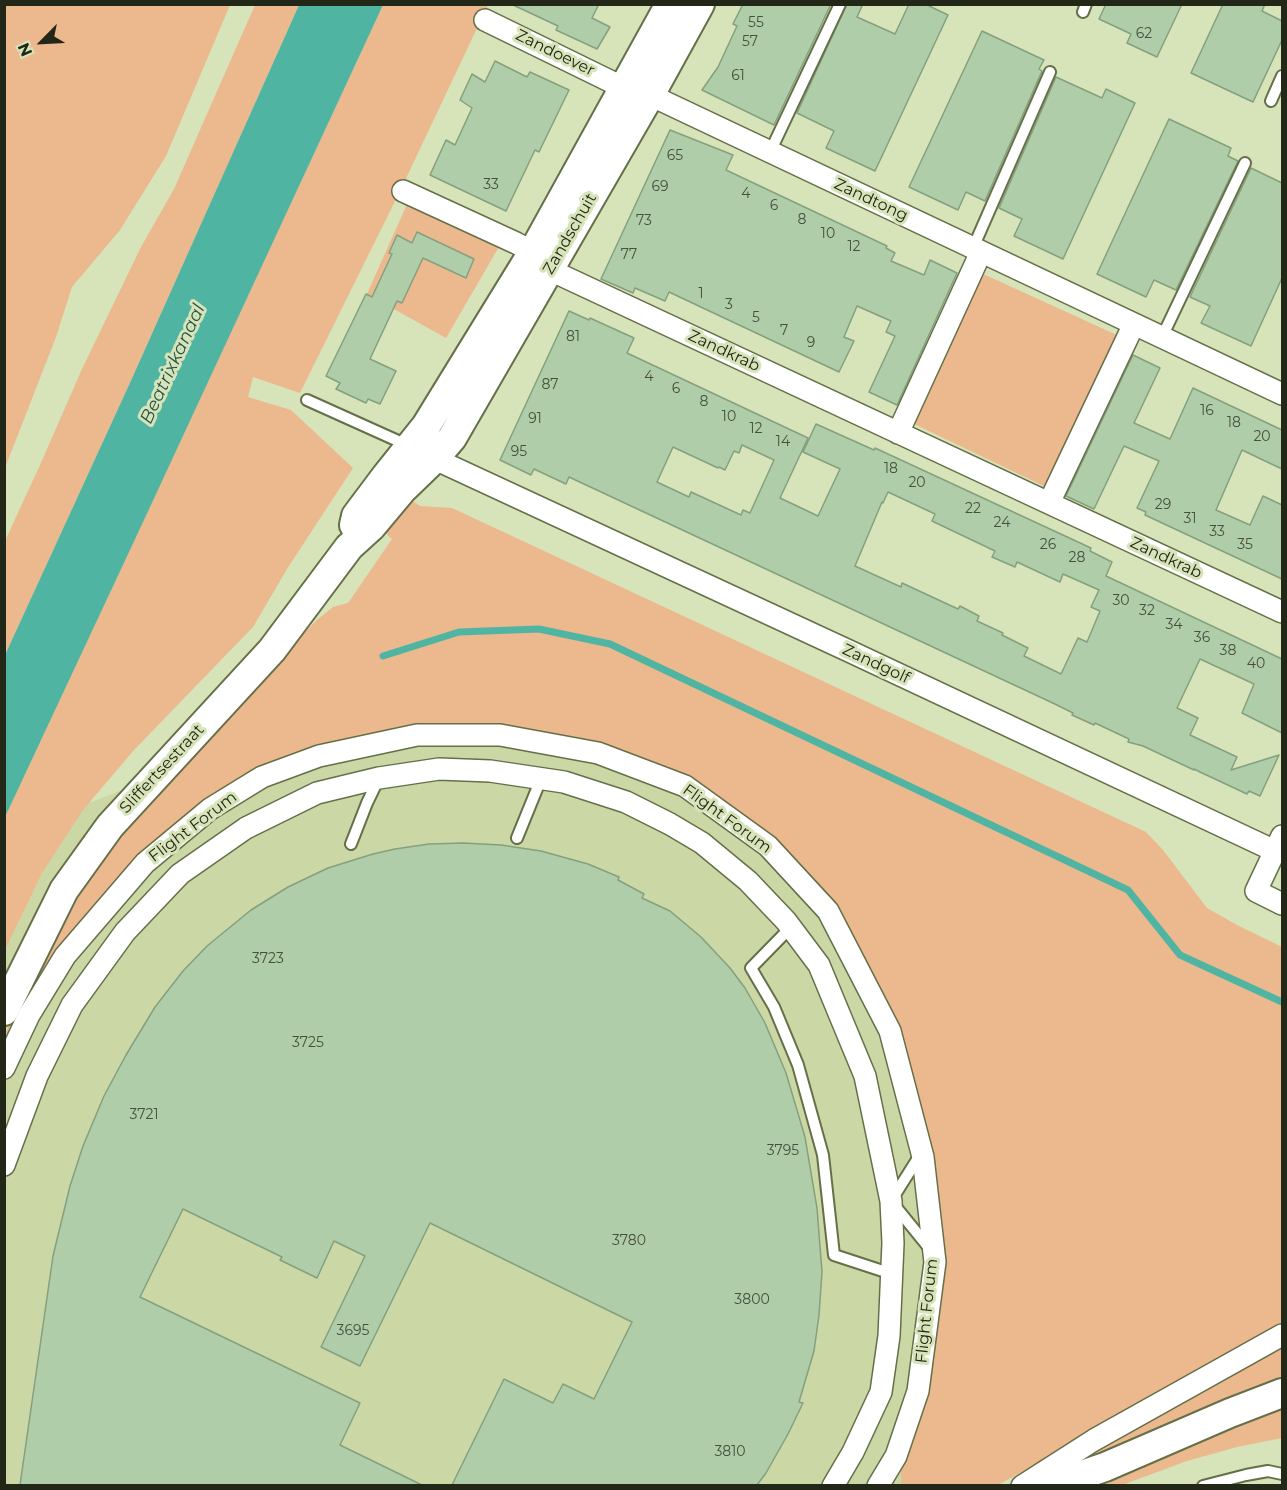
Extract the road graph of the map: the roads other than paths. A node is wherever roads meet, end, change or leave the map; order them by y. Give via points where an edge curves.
1 (670, 4) edge
2 (700, 4) edge
3 (840, 4) edge
4 (485, 20) dead end
5 (1050, 72) dead end
6 (1282, 76) edge
7 (637, 91) junction
8 (1271, 101) dead end
9 (770, 152) junction
10 (1245, 163) dead end
11 (404, 191) dead end
12 (977, 250) junction
13 (541, 261) junction
14 (1134, 324) junction
15 (1162, 337) junction
16 (1282, 394) edge
17 (307, 400) dead end
18 (898, 433) junction
19 (422, 453) junction
20 (1049, 503) junction
21 (1282, 612) edge
22 (379, 778) junction
23 (541, 779) junction
24 (517, 838) dead end
25 (351, 844) dead end
26 (1279, 844) edge
27 (1282, 904) edge
28 (791, 927) junction
29 (4, 1011) edge
30 (4, 1068) edge
31 (922, 1152) junction
32 (4, 1165) edge
33 (891, 1201) junction
34 (934, 1253) junction
35 (892, 1274) junction
36 (1282, 1335) edge
37 (1282, 1393) edge
38 (1105, 1467) junction
39 (1282, 1469) edge
40 (1268, 1471) junction
41 (1282, 1474) edge
42 (833, 1485) edge
43 (878, 1485) edge
44 (1022, 1485) edge
45 (1050, 1485) edge
46 (1082, 1485) edge
47 (1203, 1485) edge

1 - 7 street, Zandschuit
2 - 7 street, Zandschuit
3 - 9 lane
4 - 7 street, Zandoever
5 - 12 lane
6 - 8 lane
7 - 9 street, Zandtong
7 - 13 street, Zandschuit
9 - 12 street, Zandtong
10 - 15 lane
11 - 13 street
12 - 14 street, Zandtong
12 - 18 street
13 - 18 street, Zandkrab
13 - 19 street, Zandschuit via 426,426
14 - 15 street, Zandtong
14 - 20 street
15 - 16 street, Zandtong
17 - 19 lane
18 - 20 street, Zandkrab
19 - 26 street, Zandgolf
19 - 29 street, Sliffertsestraat via 386,476 356,516 349,547 272,650 110,825 64,890
20 - 21 street, Zandkrab
22 - 23 street, Flight Forum via 439,769
22 - 25 lane
22 - 32 street, Flight Forum via 317,793 246,828 180,874 125,932 72,1005 37,1076
23 - 24 lane
23 - 28 street, Flight Forum via 564,782 627,802 670,824 702,843 748,881
26 - 27 street, Zandgolf via 1256,891
28 - 33 street, Flight Forum via 819,964 865,1076
28 - 35 lane via 751,968 774,1007 798,1065 823,1155 834,1255
30 - 31 street, Flight Forum via 29,1015 65,956 145,863 210,809 262,777 319,756 417,735 500,735 598,753 685,786 768,846 828,911 890,1031
31 - 33 lane
31 - 34 street, Flight Forum
33 - 34 lane
33 - 35 street, Flight Forum
34 - 43 street, Flight Forum via 918,1391 896,1456
35 - 42 street, Flight Forum via 881,1392
36 - 44 street
37 - 38 street
38 - 45 street
38 - 46 street
39 - 40 lane
40 - 41 lane
40 - 47 lane

